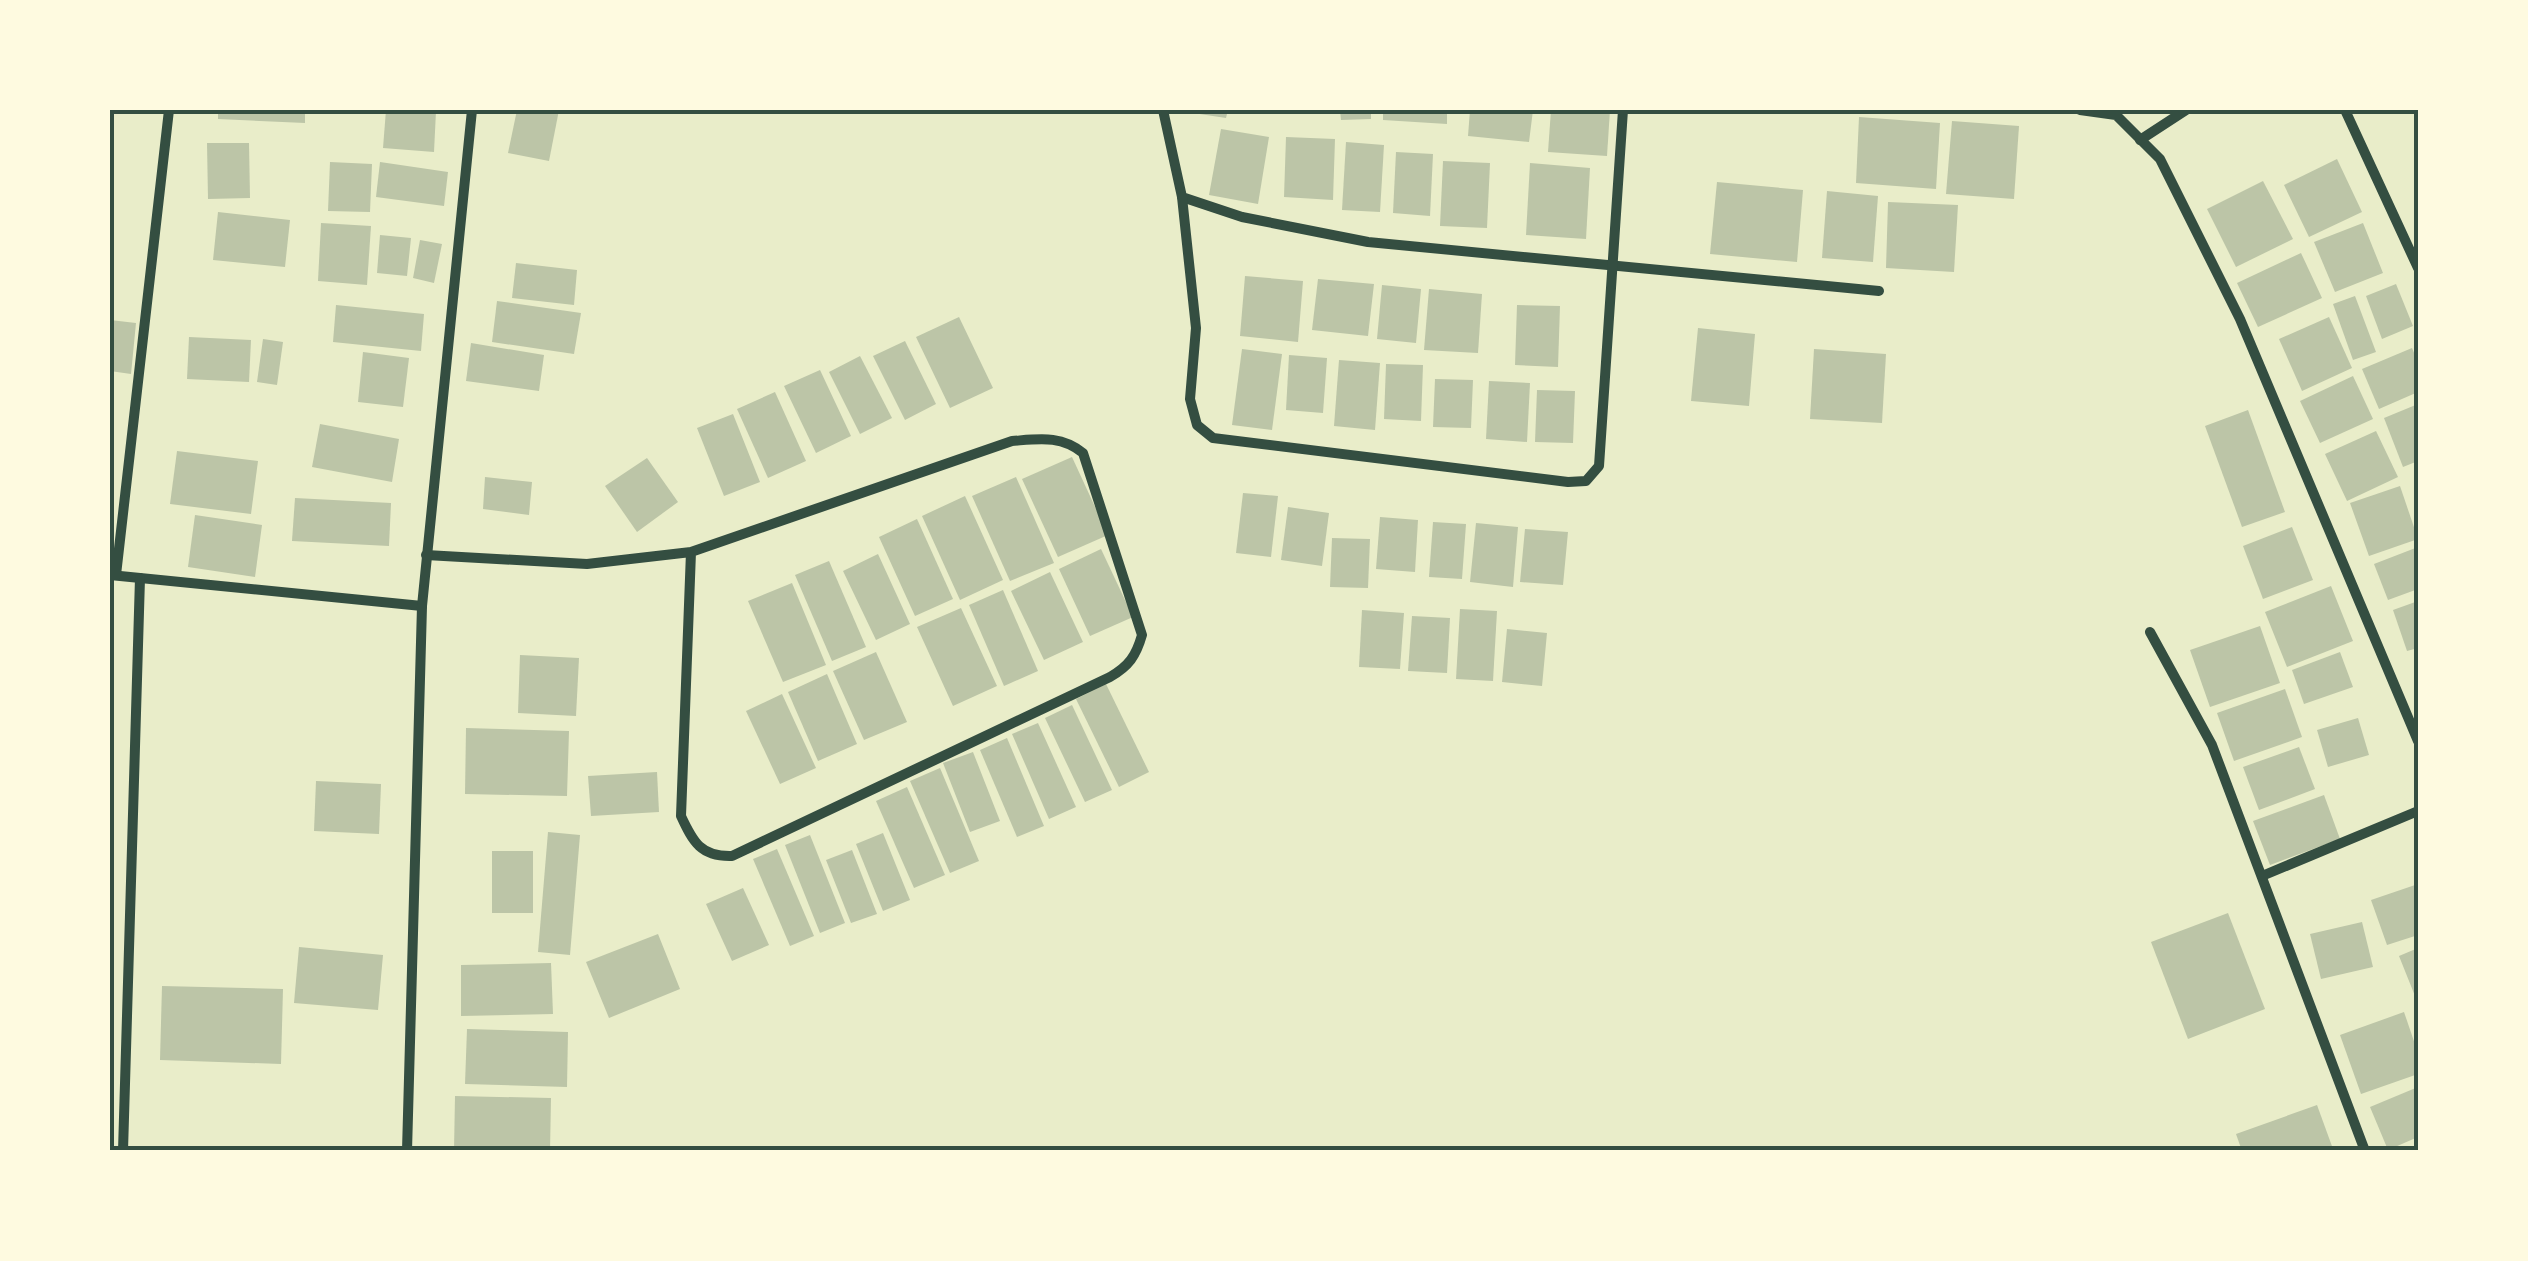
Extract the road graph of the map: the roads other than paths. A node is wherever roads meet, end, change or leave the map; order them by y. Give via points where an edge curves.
1 (169, 110) edge
2 (472, 110) edge
3 (1163, 110) edge
4 (1623, 110) edge
5 (2080, 110) edge
6 (2186, 110) edge
7 (2346, 110) edge
8 (2140, 140) junction
9 (1182, 197) junction
10 (1612, 266) junction
11 (2418, 268) edge
12 (1879, 291) dead end
13 (691, 552) junction
14 (426, 555) junction
15 (113, 575) edge
16 (140, 578) junction
17 (422, 606) junction
18 (2150, 632) dead end
19 (2418, 741) edge
20 (2418, 811) edge
21 (2262, 876) junction
22 (124, 1151) edge
23 (406, 1151) edge
24 (2365, 1151) edge

1 - 15 street
2 - 14 street
3 - 9 street
4 - 10 street
5 - 8 street via 2116,116
6 - 8 street
7 - 11 street
8 - 19 street via 2160,159 2240,319
9 - 10 street via 1242,217 1368,242
9 - 10 street via 1196,328 1190,399 1197,425 1213,438 1586,481 1599,466
10 - 12 street
13 - 13 street via 681,816 695,846 716,856 732,856 1110,677 1128,667 1142,635 1083,453 1070,442 1012,441
13 - 14 street via 587,564
14 - 17 street
15 - 16 street
16 - 17 street
16 - 22 street
17 - 23 street
18 - 21 street via 2212,745
20 - 21 street
21 - 24 street

